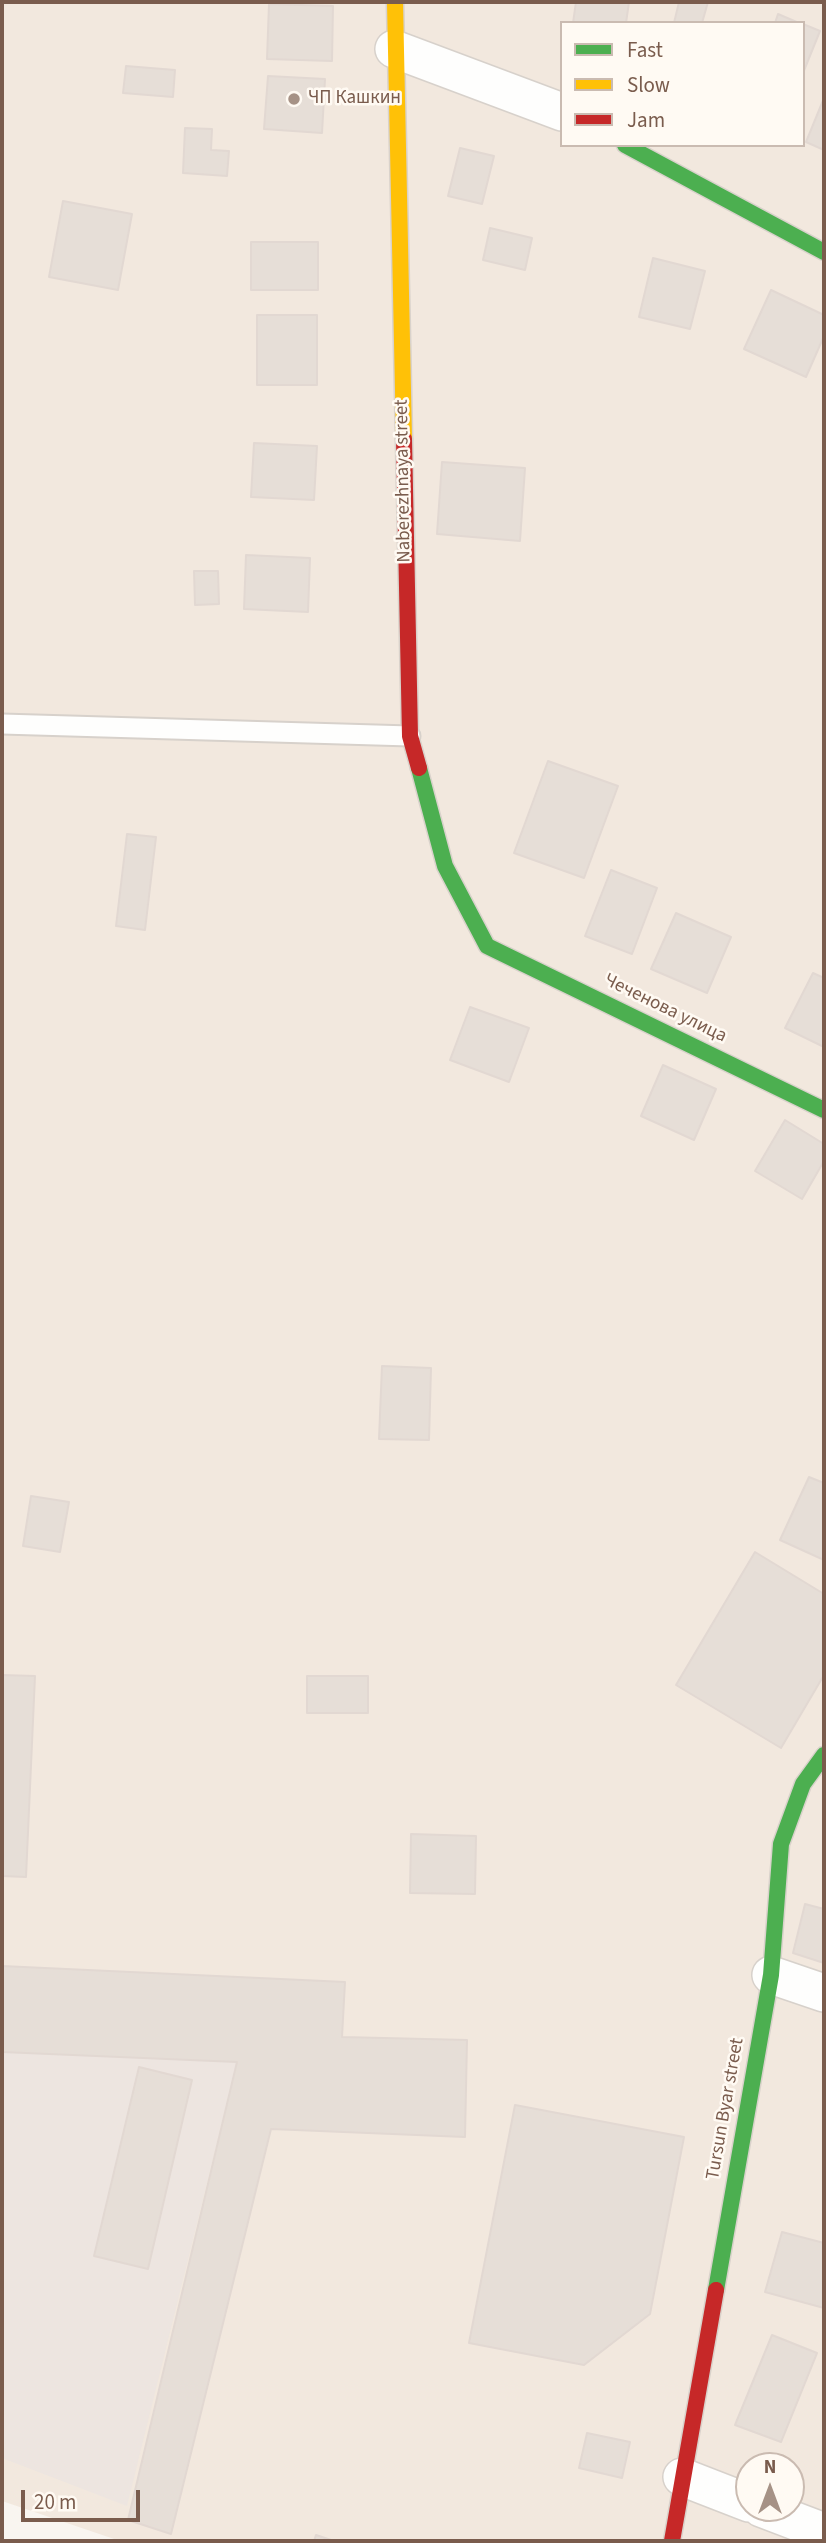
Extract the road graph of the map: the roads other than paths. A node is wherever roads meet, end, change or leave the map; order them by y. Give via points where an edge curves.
1 (395, 2) edge
2 (394, 49) junction
3 (560, 110) edge
4 (629, 147) edge
5 (824, 252) edge
6 (2, 724) edge
7 (410, 736) junction
8 (487, 946) joint
9 (824, 1110) edge
10 (824, 1755) edge
11 (771, 1975) junction
12 (824, 1993) edge
13 (682, 2477) junction
14 (735, 2498) edge
15 (798, 2522) edge
16 (824, 2532) edge
17 (672, 2541) edge

1 - 2 street, Naberezhnaya street
2 - 3 street
2 - 7 street, Naberezhnaya street
4 - 5 street
6 - 7 lane
7 - 8 street, Naberezhnaya street via 445,866
8 - 9 street, Чеченова улица
10 - 11 street, Tursun Byar street via 803,1784 781,1844
11 - 12 street
11 - 13 street, Tursun Byar street
13 - 14 street
13 - 17 street, Tursun Byar street
15 - 16 street

